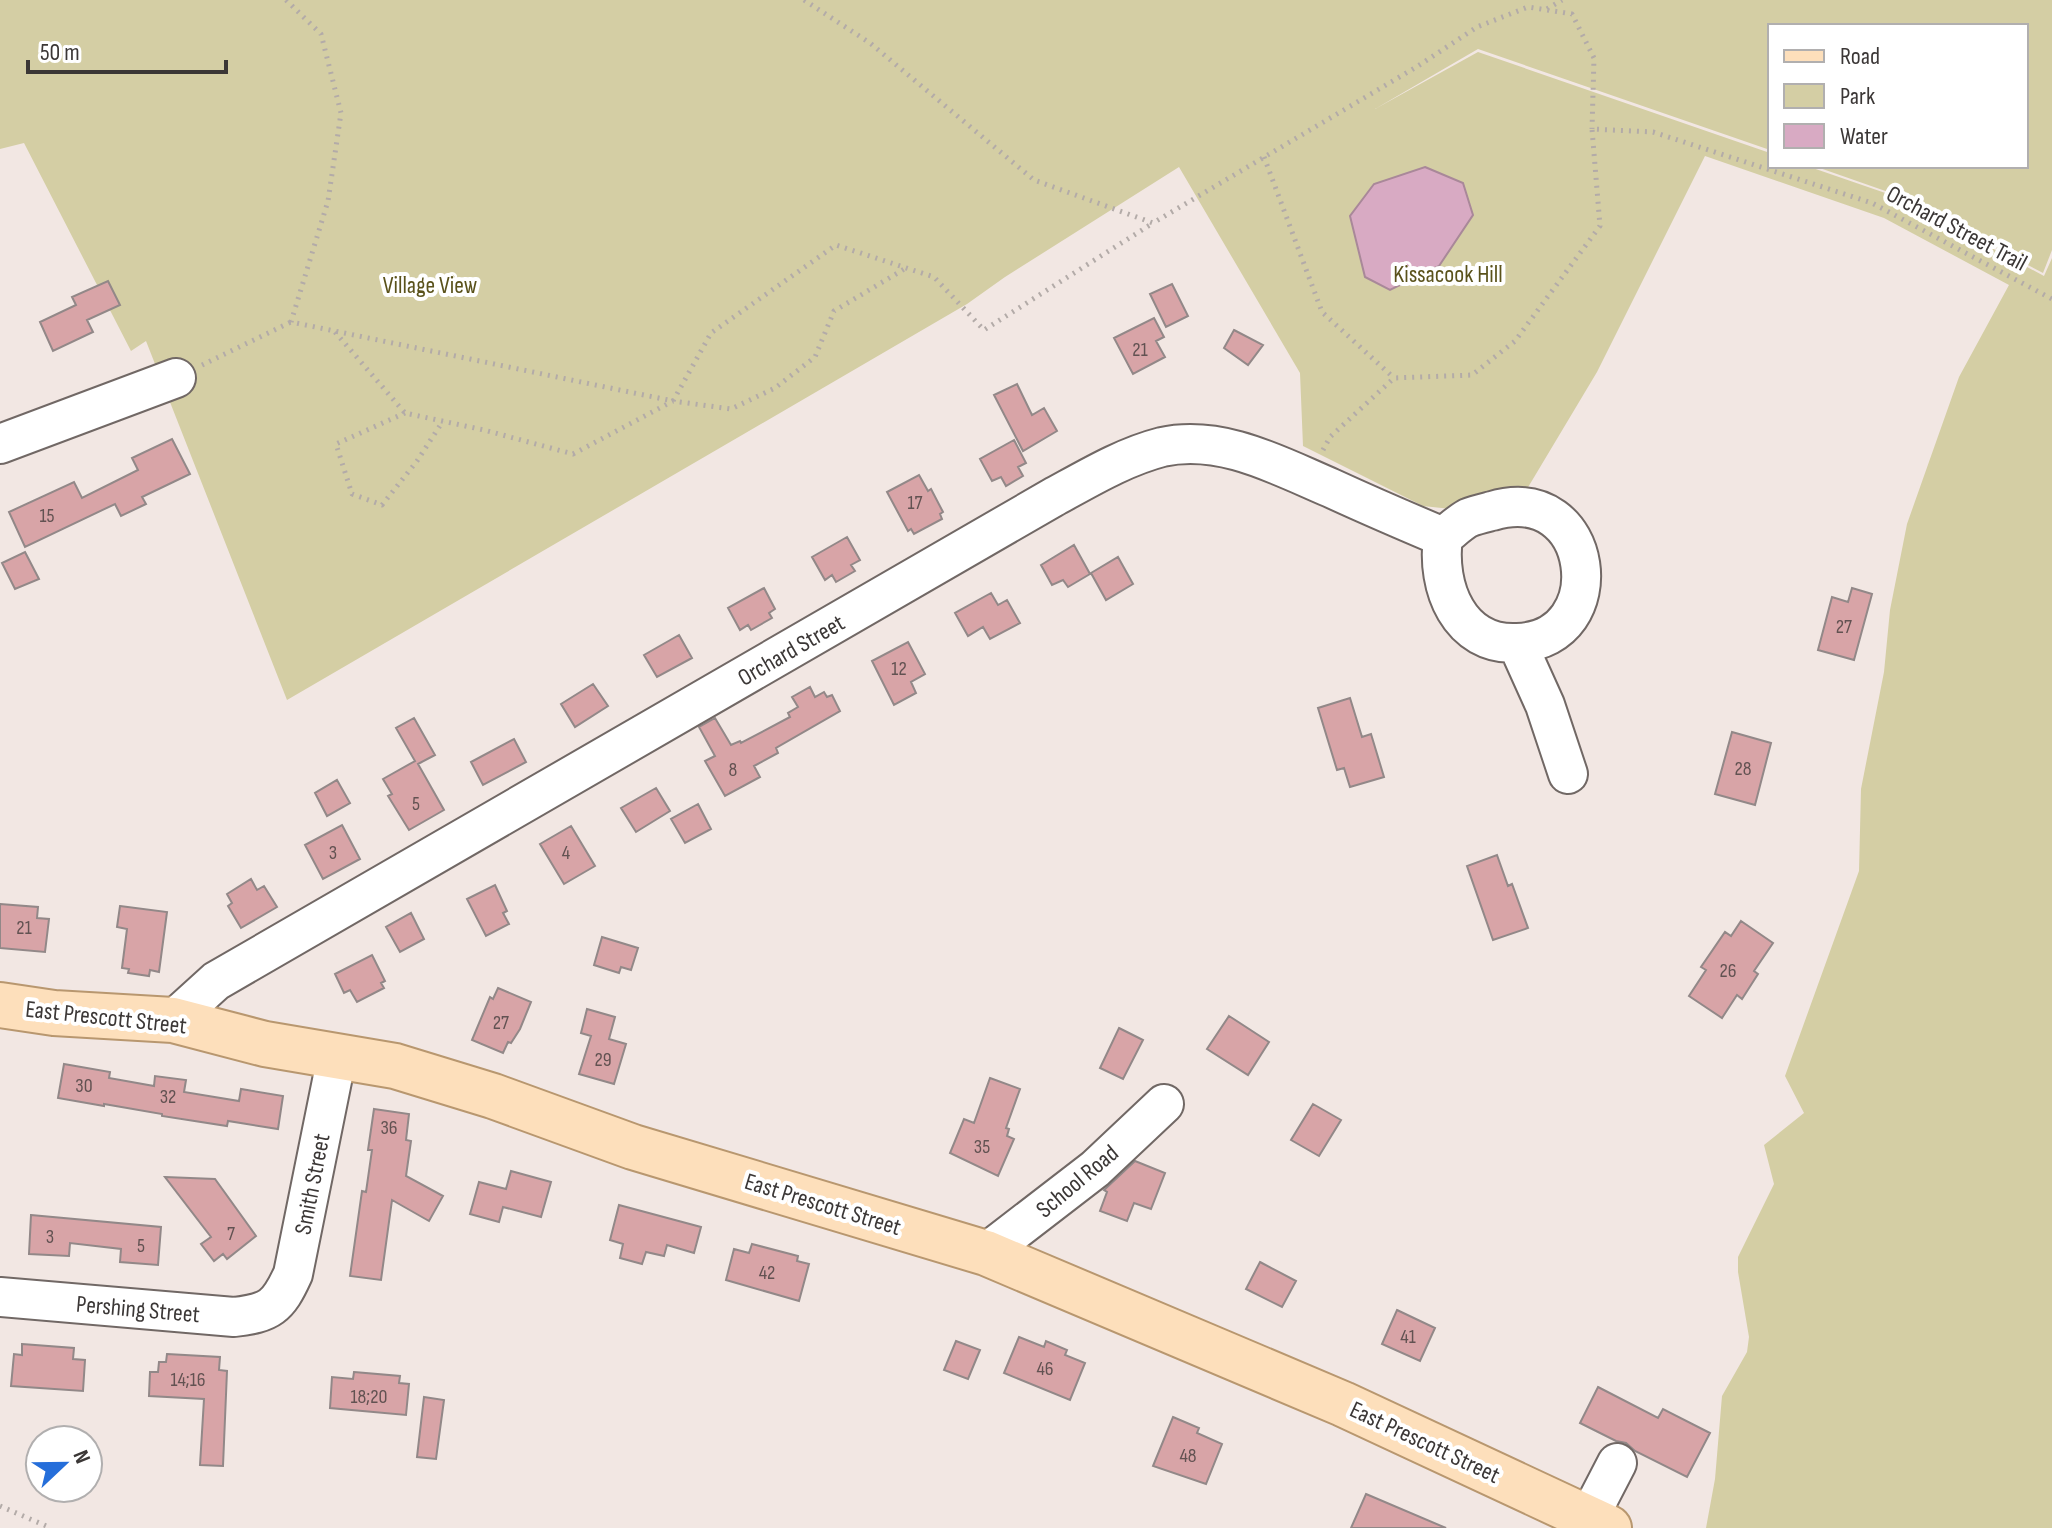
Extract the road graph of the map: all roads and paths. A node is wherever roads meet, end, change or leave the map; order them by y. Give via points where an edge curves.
1 (286, 0) edge
2 (804, 0) edge
3 (1562, 0) edge
4 (1547, 10) junction
5 (1592, 129) junction
6 (1264, 157) junction
7 (1153, 223) junction
8 (906, 268) junction
9 (2052, 299) edge
10 (291, 322) junction
11 (334, 331) junction
12 (176, 378) joint
13 (1394, 378) junction
14 (673, 401) junction
15 (405, 413) junction
16 (443, 421) junction
17 (0, 444) edge
18 (1308, 478) junction
19 (1443, 537) junction
20 (1517, 643) junction
21 (1568, 774) dead end
22 (0, 1005) edge
23 (173, 1020) junction
24 (337, 1056) junction
25 (1164, 1104) dead end
26 (986, 1253) junction
27 (0, 1297) edge
28 (272, 1304) joint
29 (1617, 1463) dead end
30 (0, 1506) edge
31 (1599, 1522) edge
32 (51, 1528) edge

1 - 10 path via 321,34 341,113 328,201
2 - 7 path via 870,43 1034,180
3 - 4 path
4 - 5 path via 1572,14 1594,58
4 - 6 path via 1528,7 1477,27
5 - 9 path, Orchard Street Trail via 1653,132 1872,203
5 - 13 path via 1600,226 1515,341 1472,375
6 - 7 path
6 - 13 path via 1322,312
7 - 8 path via 984,330 934,277
8 - 14 path via 834,311 815,357 775,388 731,409
8 - 14 path via 836,245 711,333
10 - 11 path
10 - 12 path
11 - 14 path
11 - 15 path
12 - 17 street
13 - 18 path via 1330,437
14 - 16 path via 573,454
15 - 16 path
15 - 16 path via 336,444 352,494 382,505
18 - 19 street, Orchard Street
18 - 23 street, Orchard Street via 1256,455 1195,444 1164,447 1098,473 216,981
19 - 20 street via 1440,554 1446,585 1465,624 1501,644
19 - 20 street via 1469,518 1510,506 1544,510 1567,530 1580,560 1581,588 1572,614 1556,632
20 - 21 street
22 - 23 main road, East Prescott Street
23 - 24 main road, East Prescott Street
24 - 26 main road, East Prescott Street via 423,1074 633,1147
24 - 28 street, Smith Street via 300,1248 283,1296
25 - 26 street, School Road via 1095,1169
26 - 31 main road, East Prescott Street via 1343,1404
27 - 28 street, Pershing Street via 234,1317 260,1314
29 - 31 street
30 - 32 path

